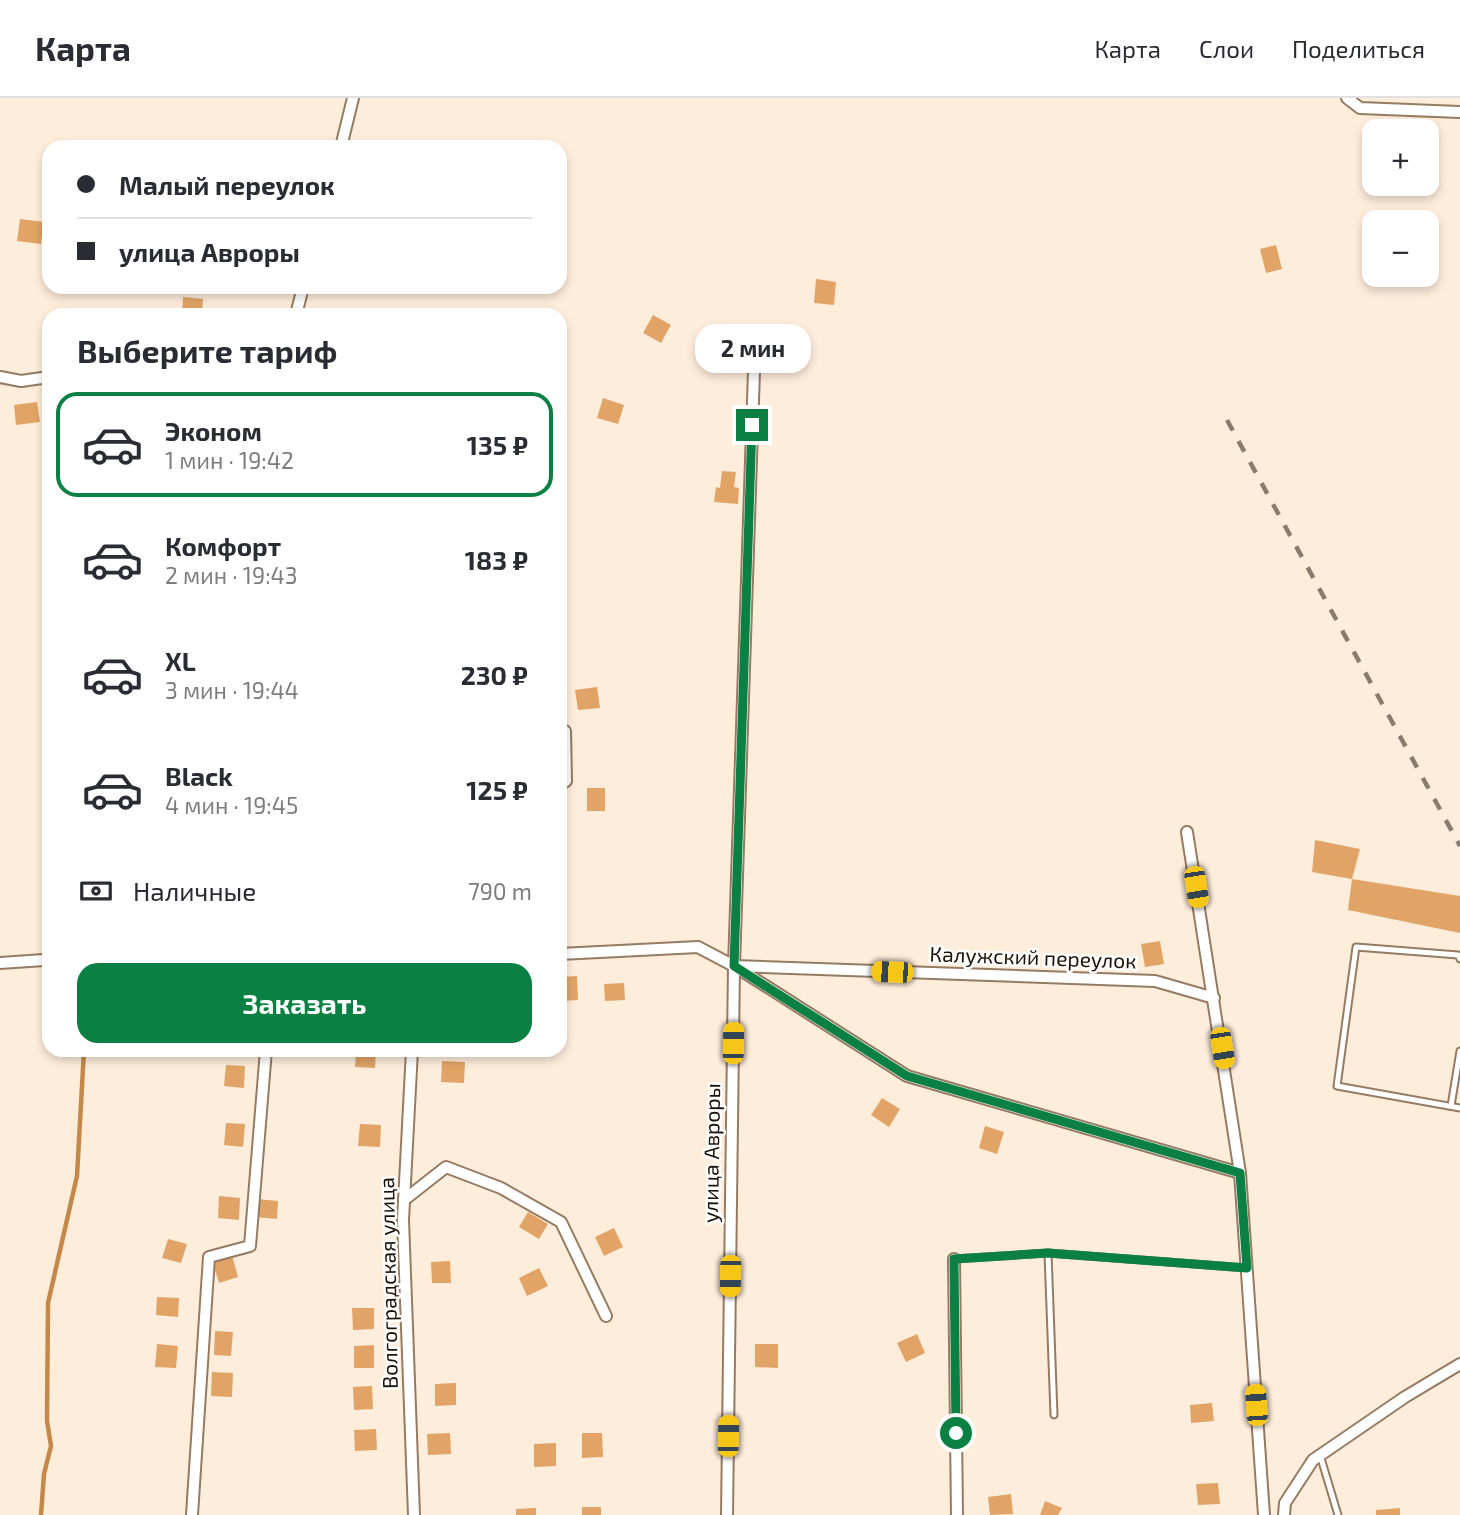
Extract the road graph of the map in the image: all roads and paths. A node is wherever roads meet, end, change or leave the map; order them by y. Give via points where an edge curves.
1 (354, 98) edge
2 (1346, 98) edge
3 (1460, 112) edge
4 (343, 140) edge
5 (754, 371) dead end
6 (0, 377) edge
7 (42, 378) edge
8 (1187, 832) dead end
9 (567, 954) edge
10 (1460, 959) edge
11 (42, 960) edge
12 (0, 963) edge
13 (734, 966) junction
14 (1214, 998) junction
15 (1460, 1051) edge
16 (265, 1057) edge
17 (412, 1057) edge
18 (1451, 1107) junction
19 (1460, 1108) edge
20 (1240, 1173) junction
21 (404, 1200) junction
22 (1048, 1253) junction
23 (954, 1259) joint
24 (1247, 1268) junction
25 (606, 1316) dead end
26 (1460, 1364) edge
27 (1054, 1415) dead end
28 (1320, 1455) junction
29 (192, 1515) edge
30 (414, 1515) edge
31 (727, 1515) edge
32 (957, 1515) edge
33 (1264, 1515) edge
34 (1284, 1515) edge
35 (1338, 1515) edge

1 - 4 street
2 - 3 street via 1360,108
5 - 13 street, улица Авроры
6 - 7 street via 21,382
8 - 14 street
9 - 13 street, Калужский переулок via 698,947
10 - 18 lane via 1458,955 1356,947 1337,1086
11 - 12 street
13 - 14 street, Калужский переулок via 1155,981
13 - 20 street via 907,1076
13 - 31 street, улица Авроры
14 - 20 street
15 - 18 lane
16 - 29 street via 250,1246 209,1257
17 - 21 street, Волгоградская улица
18 - 19 lane
20 - 24 street
21 - 25 street via 446,1167 501,1188 561,1222
21 - 30 street, Волгоградская улица
22 - 23 lane
22 - 24 lane
22 - 27 lane
23 - 32 street
24 - 33 street
26 - 28 street
28 - 34 street via 1312,1460 1285,1503
28 - 35 lane

